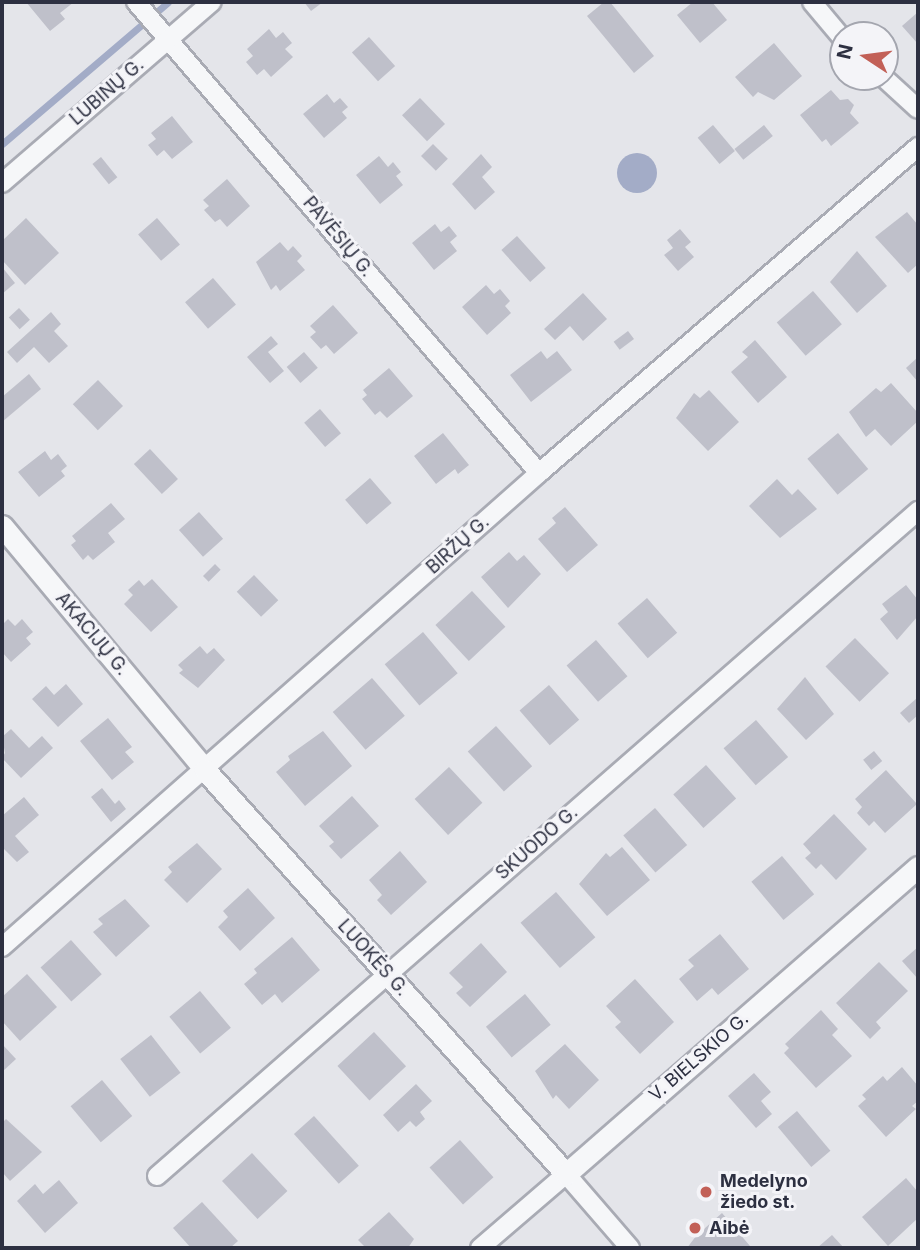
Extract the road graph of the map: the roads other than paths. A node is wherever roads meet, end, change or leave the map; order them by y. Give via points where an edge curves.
1 (212, 2) edge
2 (812, 2) edge
3 (137, 3) edge
4 (829, 22) edge
5 (165, 34) junction
6 (898, 91) edge
7 (918, 109) edge
8 (918, 148) edge
9 (2, 183) edge
10 (539, 473) junction
11 (918, 511) edge
12 (2, 526) edge
13 (182, 742) joint
14 (205, 770) junction
15 (918, 867) edge
16 (2, 947) edge
17 (387, 974) junction
18 (566, 1174) junction
19 (157, 1176) dead end
20 (480, 1248) edge
21 (630, 1248) edge

1 - 5 street, LUBINŲ G.
2 - 4 street
3 - 5 street, PAVĖSIŲ G.
5 - 9 street, LUBINŲ G.
5 - 10 street, PAVĖSIŲ G.
6 - 7 street
8 - 10 street, BIRŽŲ G.
10 - 14 street, BIRŽŲ G.
11 - 17 street, SKUODO G.
12 - 13 street, AKACIJŲ G.
13 - 14 street, LUOKĖS G.
14 - 16 street, BIRŽŲ G.
14 - 17 street, LUOKĖS G.
15 - 18 street, V. BIELSKIO G.
17 - 18 street, LUOKĖS G.
17 - 19 street, SKUODO G.
18 - 20 street, V. BIELSKIO G.
18 - 21 street

